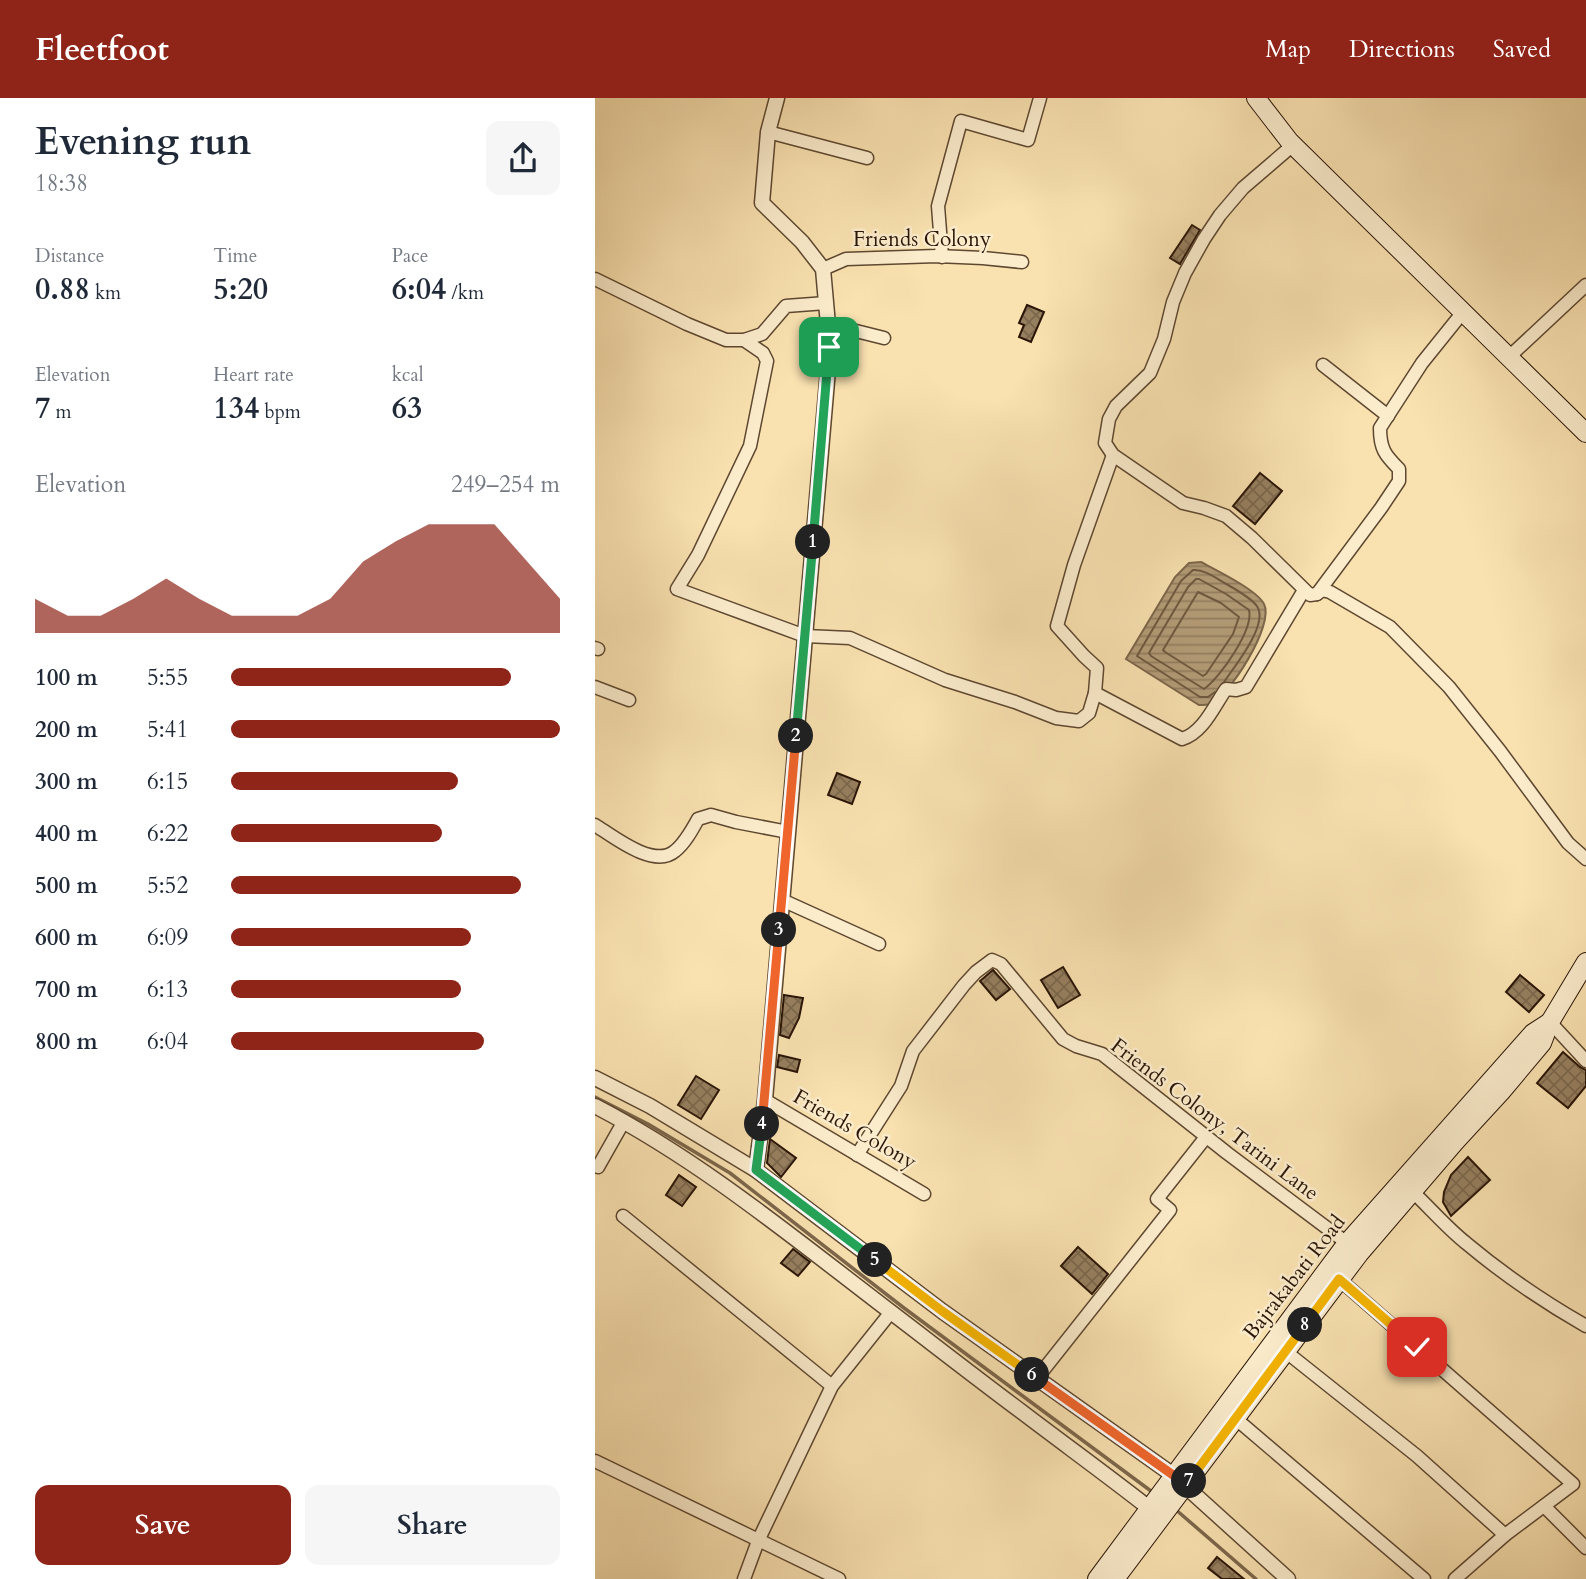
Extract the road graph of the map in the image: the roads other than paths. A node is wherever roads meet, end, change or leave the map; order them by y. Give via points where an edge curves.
1 (777, 98) edge
2 (1040, 98) edge
3 (1256, 98) edge
4 (768, 132) junction
5 (1293, 145) junction
6 (867, 158) dead end
7 (942, 257) junction
8 (1022, 262) dead end
9 (823, 268) junction
10 (595, 279) edge
11 (1586, 285) edge
12 (826, 303) junction
13 (1463, 312) junction
14 (828, 324) junction
15 (884, 338) dead end
16 (744, 340) junction
17 (1509, 357) junction
18 (1323, 365) dead end
19 (1388, 416) junction
20 (1586, 433) edge
21 (1113, 455) junction
22 (1304, 590) junction
23 (1317, 594) junction
24 (805, 636) junction
25 (595, 687) edge
26 (1095, 693) junction
27 (629, 700) dead end
28 (595, 825) edge
29 (788, 832) junction
30 (1586, 859) edge
31 (782, 900) junction
32 (879, 944) dead end
33 (1586, 962) edge
34 (1550, 1022) junction
35 (1586, 1061) edge
36 (595, 1078) edge
37 (765, 1100) junction
38 (595, 1106) edge
39 (624, 1121) junction
40 (1206, 1137) junction
41 (857, 1155) junction
42 (595, 1166) edge
43 (756, 1170) junction
44 (1412, 1191) junction
45 (924, 1194) dead end
46 (623, 1216) dead end
47 (1347, 1243) junction
48 (1339, 1279) junction
49 (891, 1312) junction
50 (1586, 1326) edge
51 (1285, 1351) junction
52 (1037, 1378) junction
53 (832, 1387) junction
54 (1235, 1418) junction
55 (595, 1461) edge
56 (1177, 1483) junction
57 (1544, 1506) junction
58 (1156, 1507) junction
59 (1506, 1535) junction
60 (758, 1541) junction
61 (1586, 1548) edge
62 (744, 1579) edge
63 (839, 1579) edge
64 (1097, 1579) edge
65 (1115, 1579) edge
66 (1288, 1579) edge
67 (1424, 1579) edge
68 (1455, 1579) edge

1 - 4 street
2 - 7 street via 1028,140 961,121 938,206
3 - 5 main road
4 - 6 street
4 - 9 street via 762,203
5 - 13 main road
5 - 21 street via 1243,188 1204,239 1173,302 1150,373 1109,419 1105,443
7 - 8 street, Friends Colony
7 - 9 street, Friends Colony via 846,259
9 - 12 street, Friends Colony
10 - 16 street via 726,340
11 - 17 street
12 - 14 street, Friends Colony
12 - 16 street via 786,306 762,334
13 - 17 main road
13 - 19 street
14 - 15 street
14 - 24 street, Friends Colony
16 - 24 street via 767,361 750,446 677,589
17 - 20 main road
18 - 19 street
19 - 23 street via 1380,428 1380,440 1384,454 1399,469 1399,481
21 - 22 street via 1183,503 1226,516
21 - 26 street via 1057,626 1097,667
22 - 23 street
22 - 26 street via 1247,687 1226,689 1189,737 1182,738
23 - 30 street via 1330,592 1390,627 1449,687 1568,844
24 - 26 street via 849,638 944,680 1056,718 1079,721 1089,713
24 - 29 street, Friends Colony
25 - 27 street
28 - 29 street via 646,855 666,856 689,835 698,819 711,814
29 - 31 street, Friends Colony
31 - 32 street
31 - 37 street, Friends Colony
33 - 34 main road, Bajrakabati Road
34 - 35 street
34 - 44 main road, Bajrakabati Road via 1542,1042
34 - 47 main road, Bajrakabati Road via 1532,1033
36 - 43 street
37 - 41 street, Friends Colony
37 - 43 street, Friends Colony
38 - 39 street
39 - 42 street
39 - 49 street via 775,1223
40 - 41 street, Friends Colony, Tarini Lane via 1102,1054 1063,1039 1001,964 992,960 964,985 913,1051 901,1086
40 - 47 street, Friends Colony, Tarini Lane
40 - 52 street via 1157,1199 1170,1210
41 - 45 street, Friends Colony
43 - 52 street
44 - 48 main road, Bajrakabati Road
44 - 50 street via 1475,1250
46 - 53 street
47 - 56 main road, Bajrakabati Road
48 - 51 main road, Bajrakabati Road
48 - 57 street via 1573,1484
49 - 53 street
49 - 58 street
51 - 54 main road, Bajrakabati Road
51 - 59 street via 1417,1456
52 - 56 street
53 - 60 street
54 - 56 main road, Bajrakabati Road
54 - 67 street
55 - 60 street
56 - 58 main road, Bajrakabati Road
56 - 66 street
57 - 59 street
57 - 61 street
58 - 64 main road, Bajrakabati Road
58 - 65 main road, Bajrakabati Road
59 - 68 street
60 - 62 street
60 - 63 street

